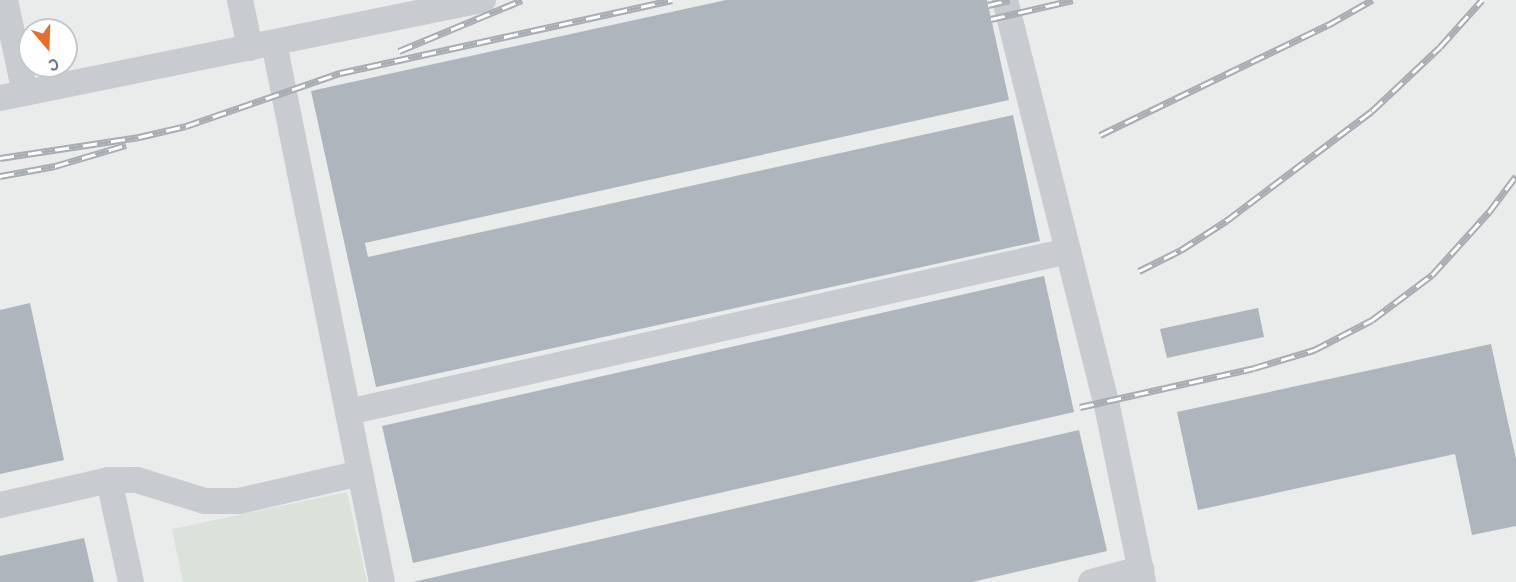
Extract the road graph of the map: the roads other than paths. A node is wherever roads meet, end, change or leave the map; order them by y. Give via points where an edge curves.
1 (5, 0) edge
2 (240, 0) edge
3 (483, 0) edge
4 (1005, 0) edge
5 (262, 45) junction
6 (25, 93) junction
7 (0, 98) edge
8 (1068, 251) junction
9 (348, 412) junction
10 (360, 473) junction
11 (109, 480) junction
12 (0, 505) edge
13 (1142, 575) edge
14 (131, 582) edge
15 (382, 582) edge
16 (1091, 582) edge

1 - 6 lane
2 - 5 lane
3 - 5 lane
4 - 8 lane
5 - 6 lane
5 - 9 lane
6 - 7 lane
8 - 9 lane
8 - 13 lane via 1106,401
9 - 10 lane
10 - 11 lane via 239,501 205,501 137,480
10 - 15 lane
11 - 12 lane
11 - 14 lane
13 - 16 lane

